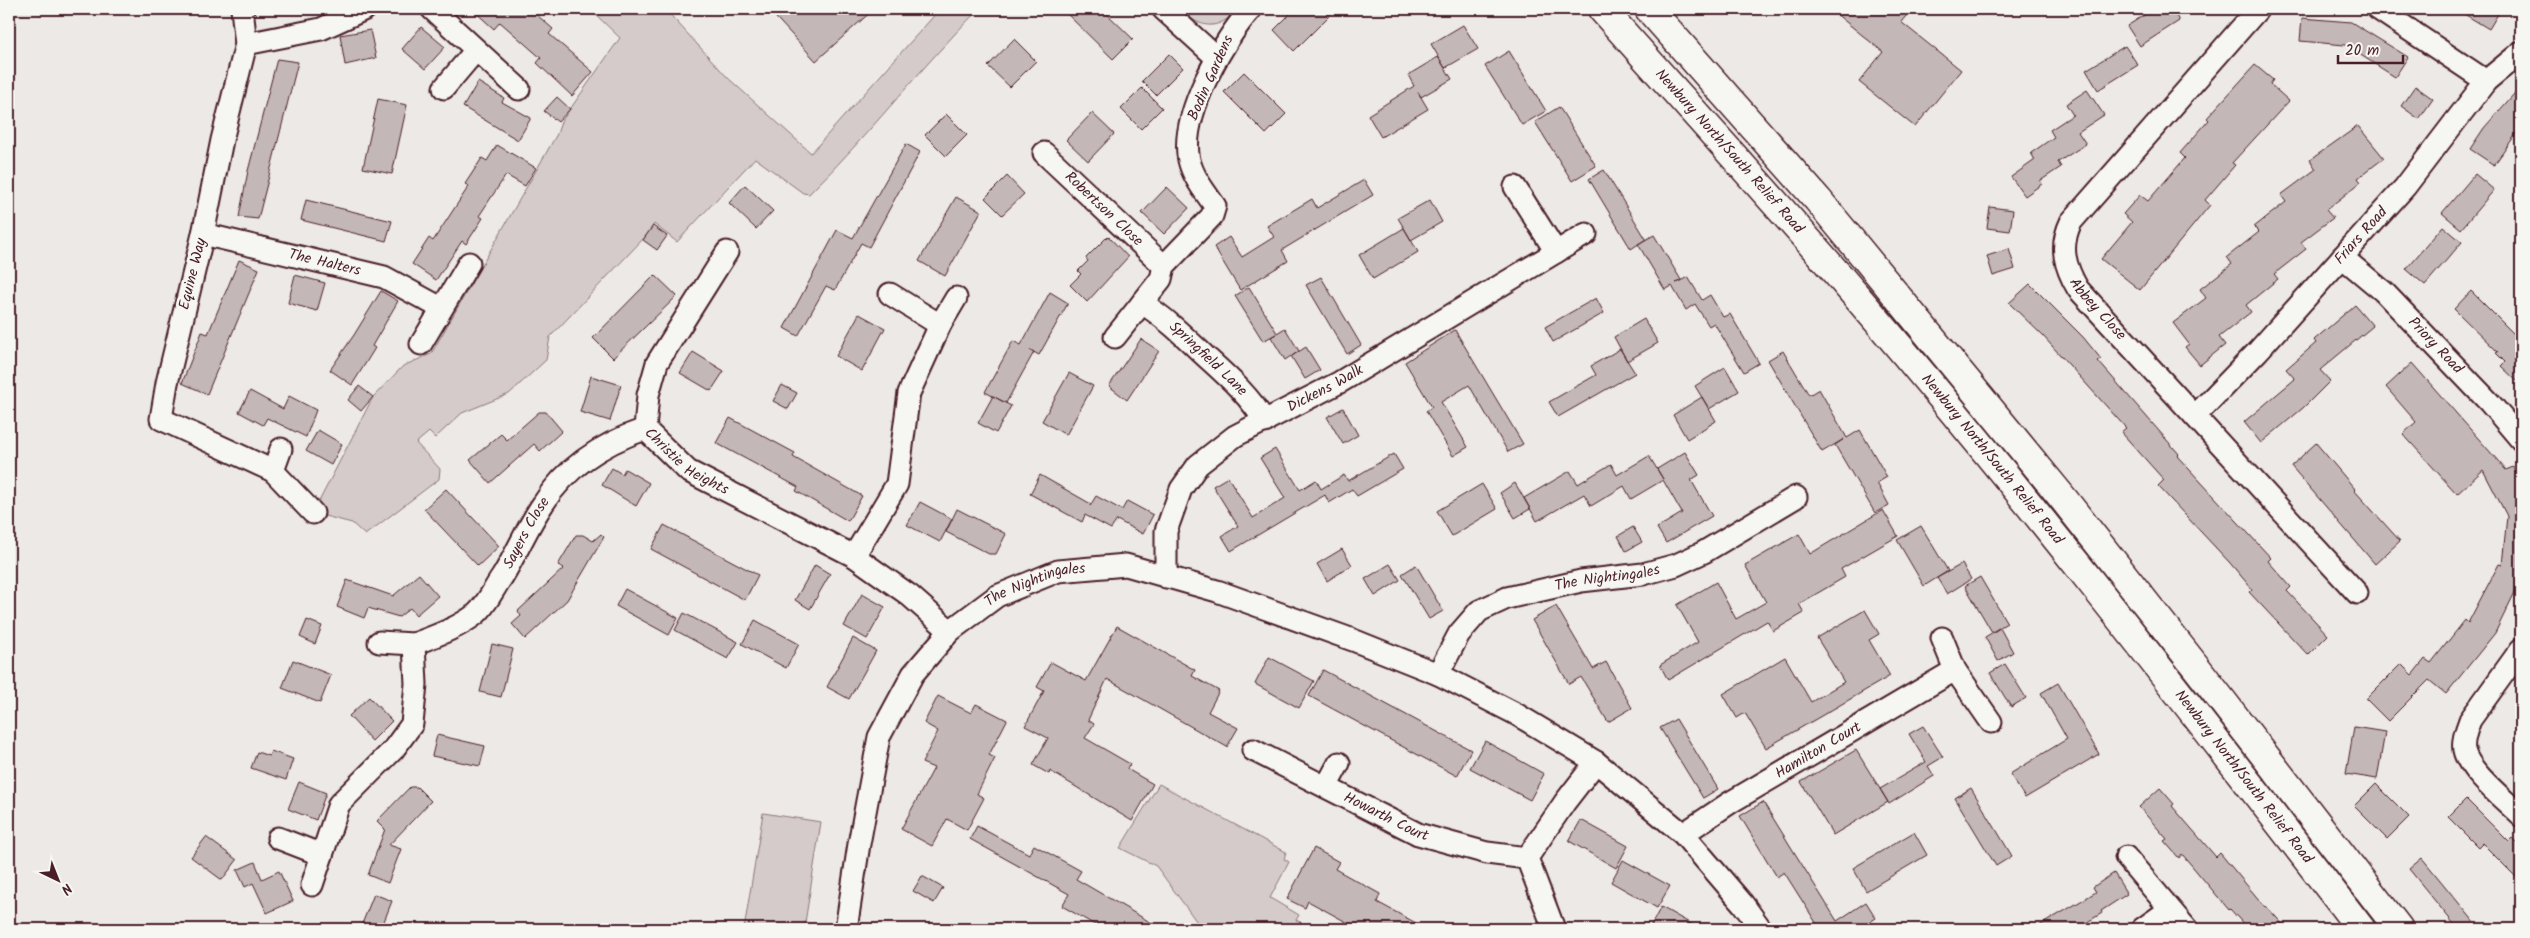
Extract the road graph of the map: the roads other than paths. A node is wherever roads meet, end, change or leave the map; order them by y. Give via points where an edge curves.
1 (242, 9) edge
2 (365, 9) edge
3 (432, 9) edge
4 (1163, 9) edge
5 (1251, 9) edge
6 (1602, 9) edge
7 (1649, 9) edge
8 (2258, 9) edge
9 (2378, 9) edge
10 (246, 44) junction
11 (476, 50) junction
12 (2521, 52) edge
13 (1217, 58) junction
14 (2486, 81) junction
15 (444, 88) dead end
16 (519, 89) dead end
17 (1044, 154) dead end
18 (1515, 187) dead end
19 (203, 234) junction
20 (1586, 234) dead end
21 (727, 252) dead end
22 (1556, 252) junction
23 (2342, 257) junction
24 (468, 263) dead end
25 (1164, 266) junction
26 (890, 294) dead end
27 (956, 298) dead end
28 (1142, 303) junction
29 (441, 308) junction
30 (940, 325) junction
31 (1114, 337) dead end
32 (420, 344) dead end
33 (2195, 416) junction
34 (1266, 422) junction
35 (645, 429) junction
36 (2521, 440) edge
37 (281, 449) dead end
38 (273, 471) junction
39 (1796, 497) dead end
40 (313, 513) dead end
41 (854, 556) junction
42 (1166, 577) junction
43 (2357, 593) dead end
44 (950, 631) junction
45 (1942, 638) dead end
46 (379, 642) dead end
47 (414, 644) junction
48 (2521, 649) edge
49 (1955, 670) junction
50 (1438, 674) junction
51 (1991, 722) dead end
52 (1253, 750) dead end
53 (1596, 762) junction
54 (1339, 763) dead end
55 (1326, 787) junction
56 (2521, 816) edge
57 (1683, 834) junction
58 (278, 838) dead end
59 (322, 855) junction
60 (2126, 857) dead end
61 (1527, 858) junction
62 (312, 884) dead end
63 (2169, 910) junction
64 (846, 929) edge
65 (1554, 929) edge
66 (1761, 929) edge
67 (2142, 929) edge
68 (2187, 929) edge
69 (2361, 929) edge
70 (2398, 929) edge

1 - 10 street, Equine Way
2 - 10 street via 321,29
3 - 11 street
4 - 13 street
5 - 13 street, Bodin Gardens via 1233,28
6 - 69 highway, Newbury North/South Relief Road via 1834,270 2015,488 2159,667
7 - 70 highway, Newbury North/South Relief Road via 1818,200 2062,497
8 - 33 street, Abbey Close via 2071,222 2064,243 2067,266 2078,289
9 - 14 street
10 - 19 street, Equine Way
11 - 15 street
11 - 16 street
12 - 14 street, Friars Road
13 - 25 street, Bodin Gardens via 1187,131 1189,160 1198,181 1216,206 1212,216
14 - 23 street, Friars Road via 2405,188
17 - 25 street, Robertson Close
18 - 22 street
19 - 29 street, The Halters via 384,277
19 - 38 street, Equine Way via 166,383 161,419
20 - 22 street, Dickens Walk
21 - 35 street, Christie Heights via 657,363 648,396
22 - 34 street, Dickens Walk via 1340,382
23 - 33 street, Friars Road
23 - 36 street, Priory Road via 2384,292
24 - 29 street
25 - 28 street via 1161,279
26 - 30 street
27 - 30 street
28 - 31 street
28 - 34 street, Springfield Lane via 1161,315 1238,386
29 - 32 street
30 - 41 street via 909,393 897,484
33 - 43 street, Abbey Close
34 - 42 street, Dickens Walk via 1235,436 1198,465 1180,489 1166,531
35 - 41 street, Christie Heights via 688,471
35 - 47 street, Sayers Close via 623,436 592,454 565,476 543,504 511,562 477,613
37 - 38 street
38 - 40 street, Equine Way
39 - 50 street, The Nightingales via 1704,552 1676,564 1643,574 1581,582 1506,598 1479,611 1459,634
41 - 44 street, Christie Heights
42 - 44 street, The Nightingales via 1126,566 1058,571 997,596
42 - 50 street, The Nightingales via 1230,595
44 - 64 street, The Nightingales via 912,674 879,737
45 - 49 street
46 - 47 street, Sayers Close
47 - 59 street via 416,684 412,724 393,750 339,804
48 - 56 street via 2470,720 2464,750 2472,767
49 - 51 street
49 - 57 street, Hamilton Court via 1731,802
50 - 53 street, The Nightingales via 1516,714
52 - 55 street, Howarth Court
53 - 57 street, The Nightingales
53 - 61 street
54 - 55 street
55 - 61 street, Howarth Court via 1418,834 1487,853
57 - 66 street, The Nightingales
58 - 59 street
59 - 62 street
60 - 63 street
61 - 65 street
63 - 67 street
63 - 68 street

